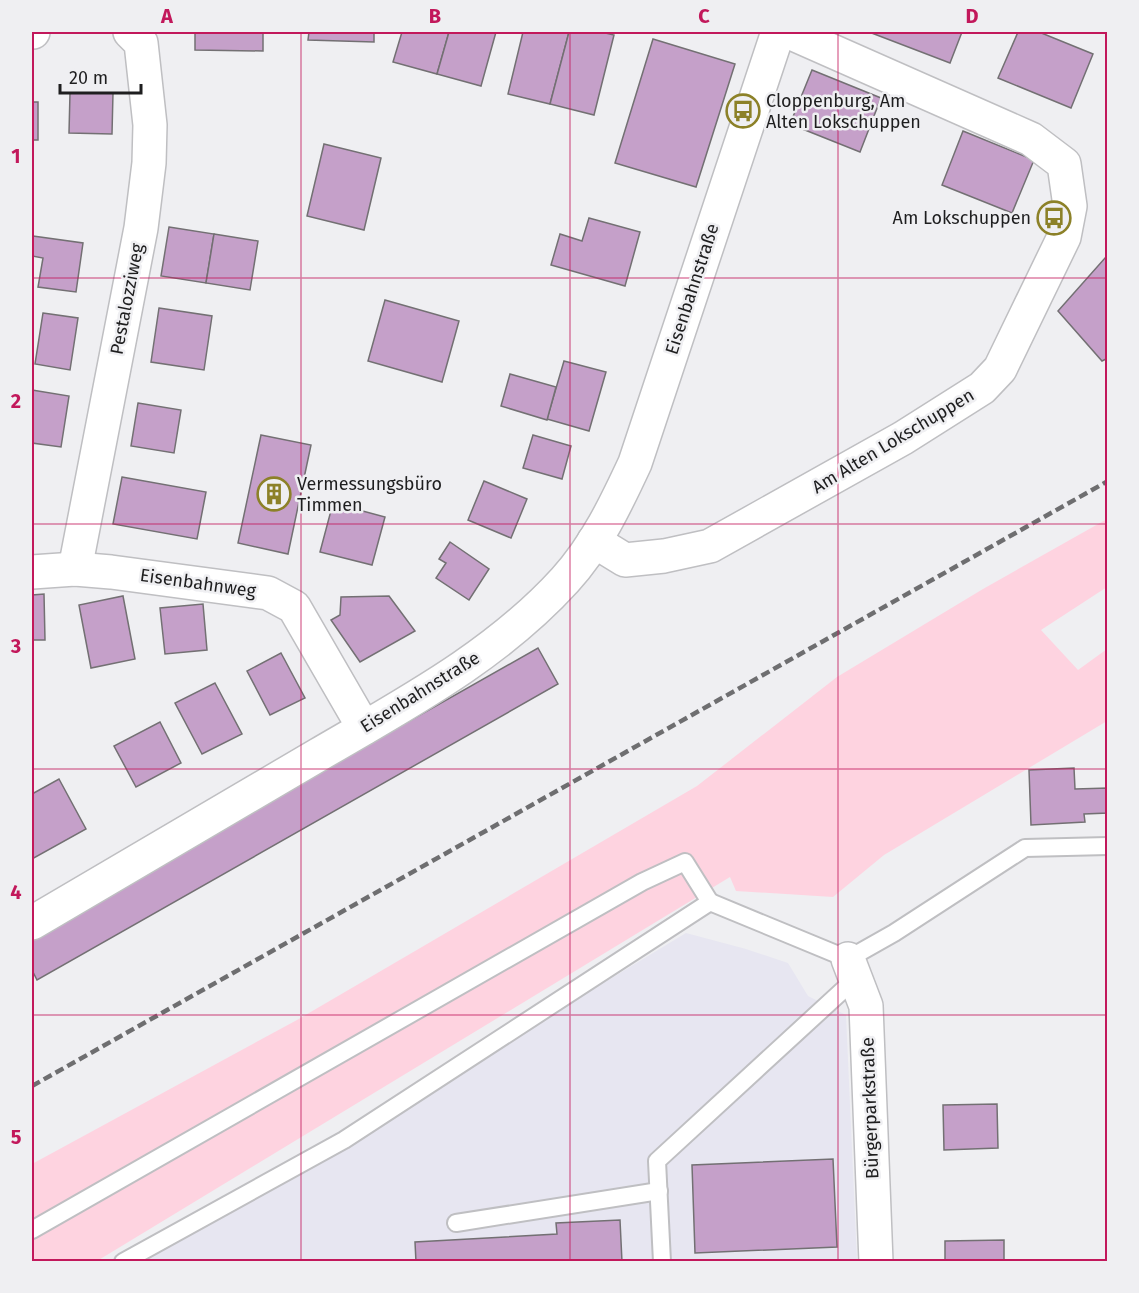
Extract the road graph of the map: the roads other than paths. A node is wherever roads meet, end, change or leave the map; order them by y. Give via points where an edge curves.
1 (130, 32) edge
2 (778, 32) edge
3 (789, 32) edge
4 (594, 541) junction
5 (75, 569) junction
6 (32, 572) edge
7 (364, 728) junction
8 (1107, 846) edge
9 (710, 903) junction
10 (32, 923) edge
11 (851, 969) junction
12 (659, 1191) junction
13 (456, 1223) dead end
14 (32, 1230) edge
15 (123, 1262) edge
16 (662, 1262) edge
17 (876, 1262) edge

1 - 5 street, Pestalozziweg via 141,43 150,125 149,163 141,228
2 - 4 street, Eisenbahnstraße via 635,463
3 - 4 street, Am Alten Lokschuppen via 1030,139 1064,164 1070,206 1064,237 1000,369 982,388 903,438 710,546 625,560
4 - 7 street, Eisenbahnstraße via 567,578 527,618 456,674
5 - 6 street, Eisenbahnweg
5 - 7 street, Eisenbahnweg via 268,593 294,607
7 - 10 street, Eisenbahnstraße
8 - 11 lane via 1025,848 894,933
9 - 11 lane
9 - 14 lane via 685,862 642,882
9 - 15 lane via 344,1140
11 - 12 lane via 657,1161
11 - 17 street, Bürgerparkstraße via 866,1006
12 - 13 lane
12 - 16 lane

